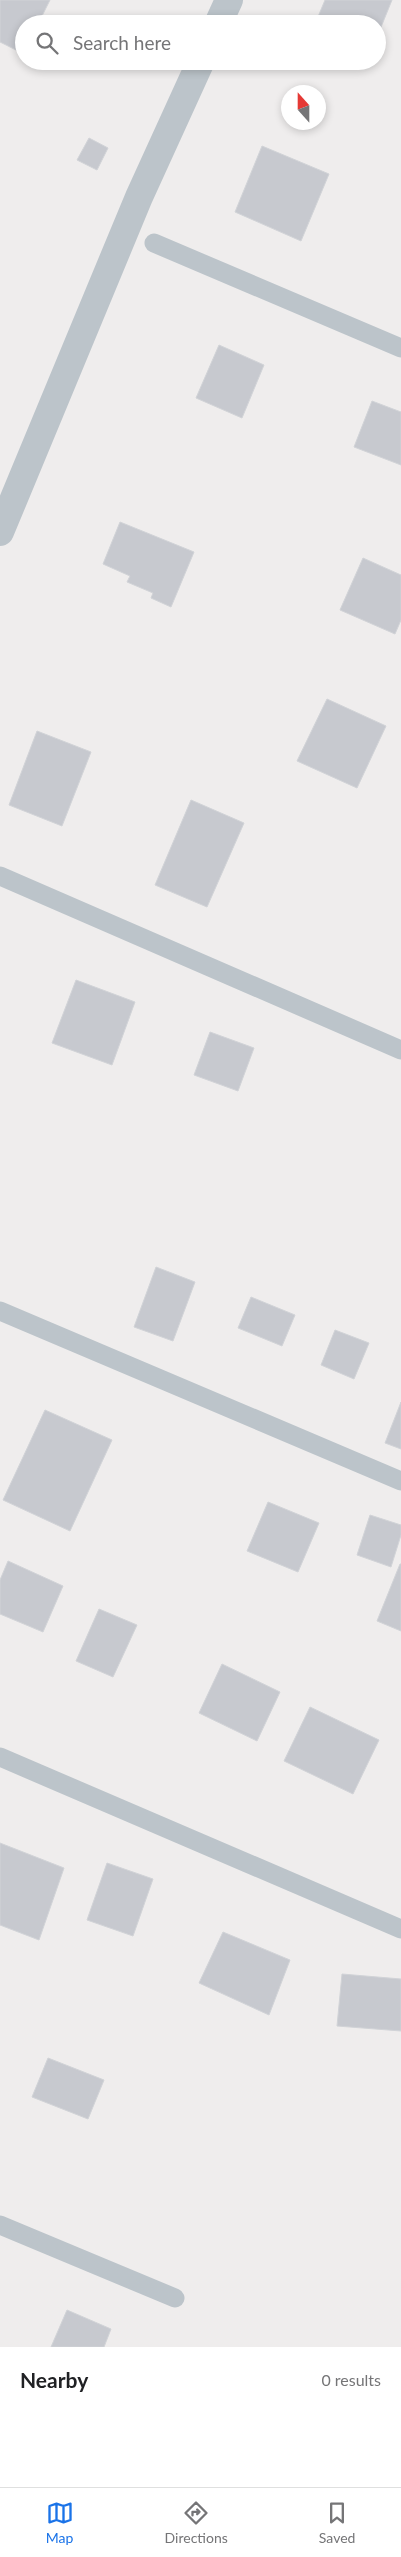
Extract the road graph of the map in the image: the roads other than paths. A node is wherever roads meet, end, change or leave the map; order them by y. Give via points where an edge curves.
1 (229, 0) edge
2 (222, 15) edge
3 (197, 70) edge
4 (154, 243) dead end
5 (401, 348) edge
6 (0, 532) edge
7 (0, 876) edge
8 (401, 1050) edge
9 (0, 1311) edge
10 (401, 1481) edge
11 (0, 1757) edge
12 (401, 1929) edge
13 (0, 2225) edge
14 (175, 2298) dead end

1 - 2 street
3 - 6 street via 139,198
4 - 5 lane
7 - 8 lane
9 - 10 lane
11 - 12 lane
13 - 14 lane

